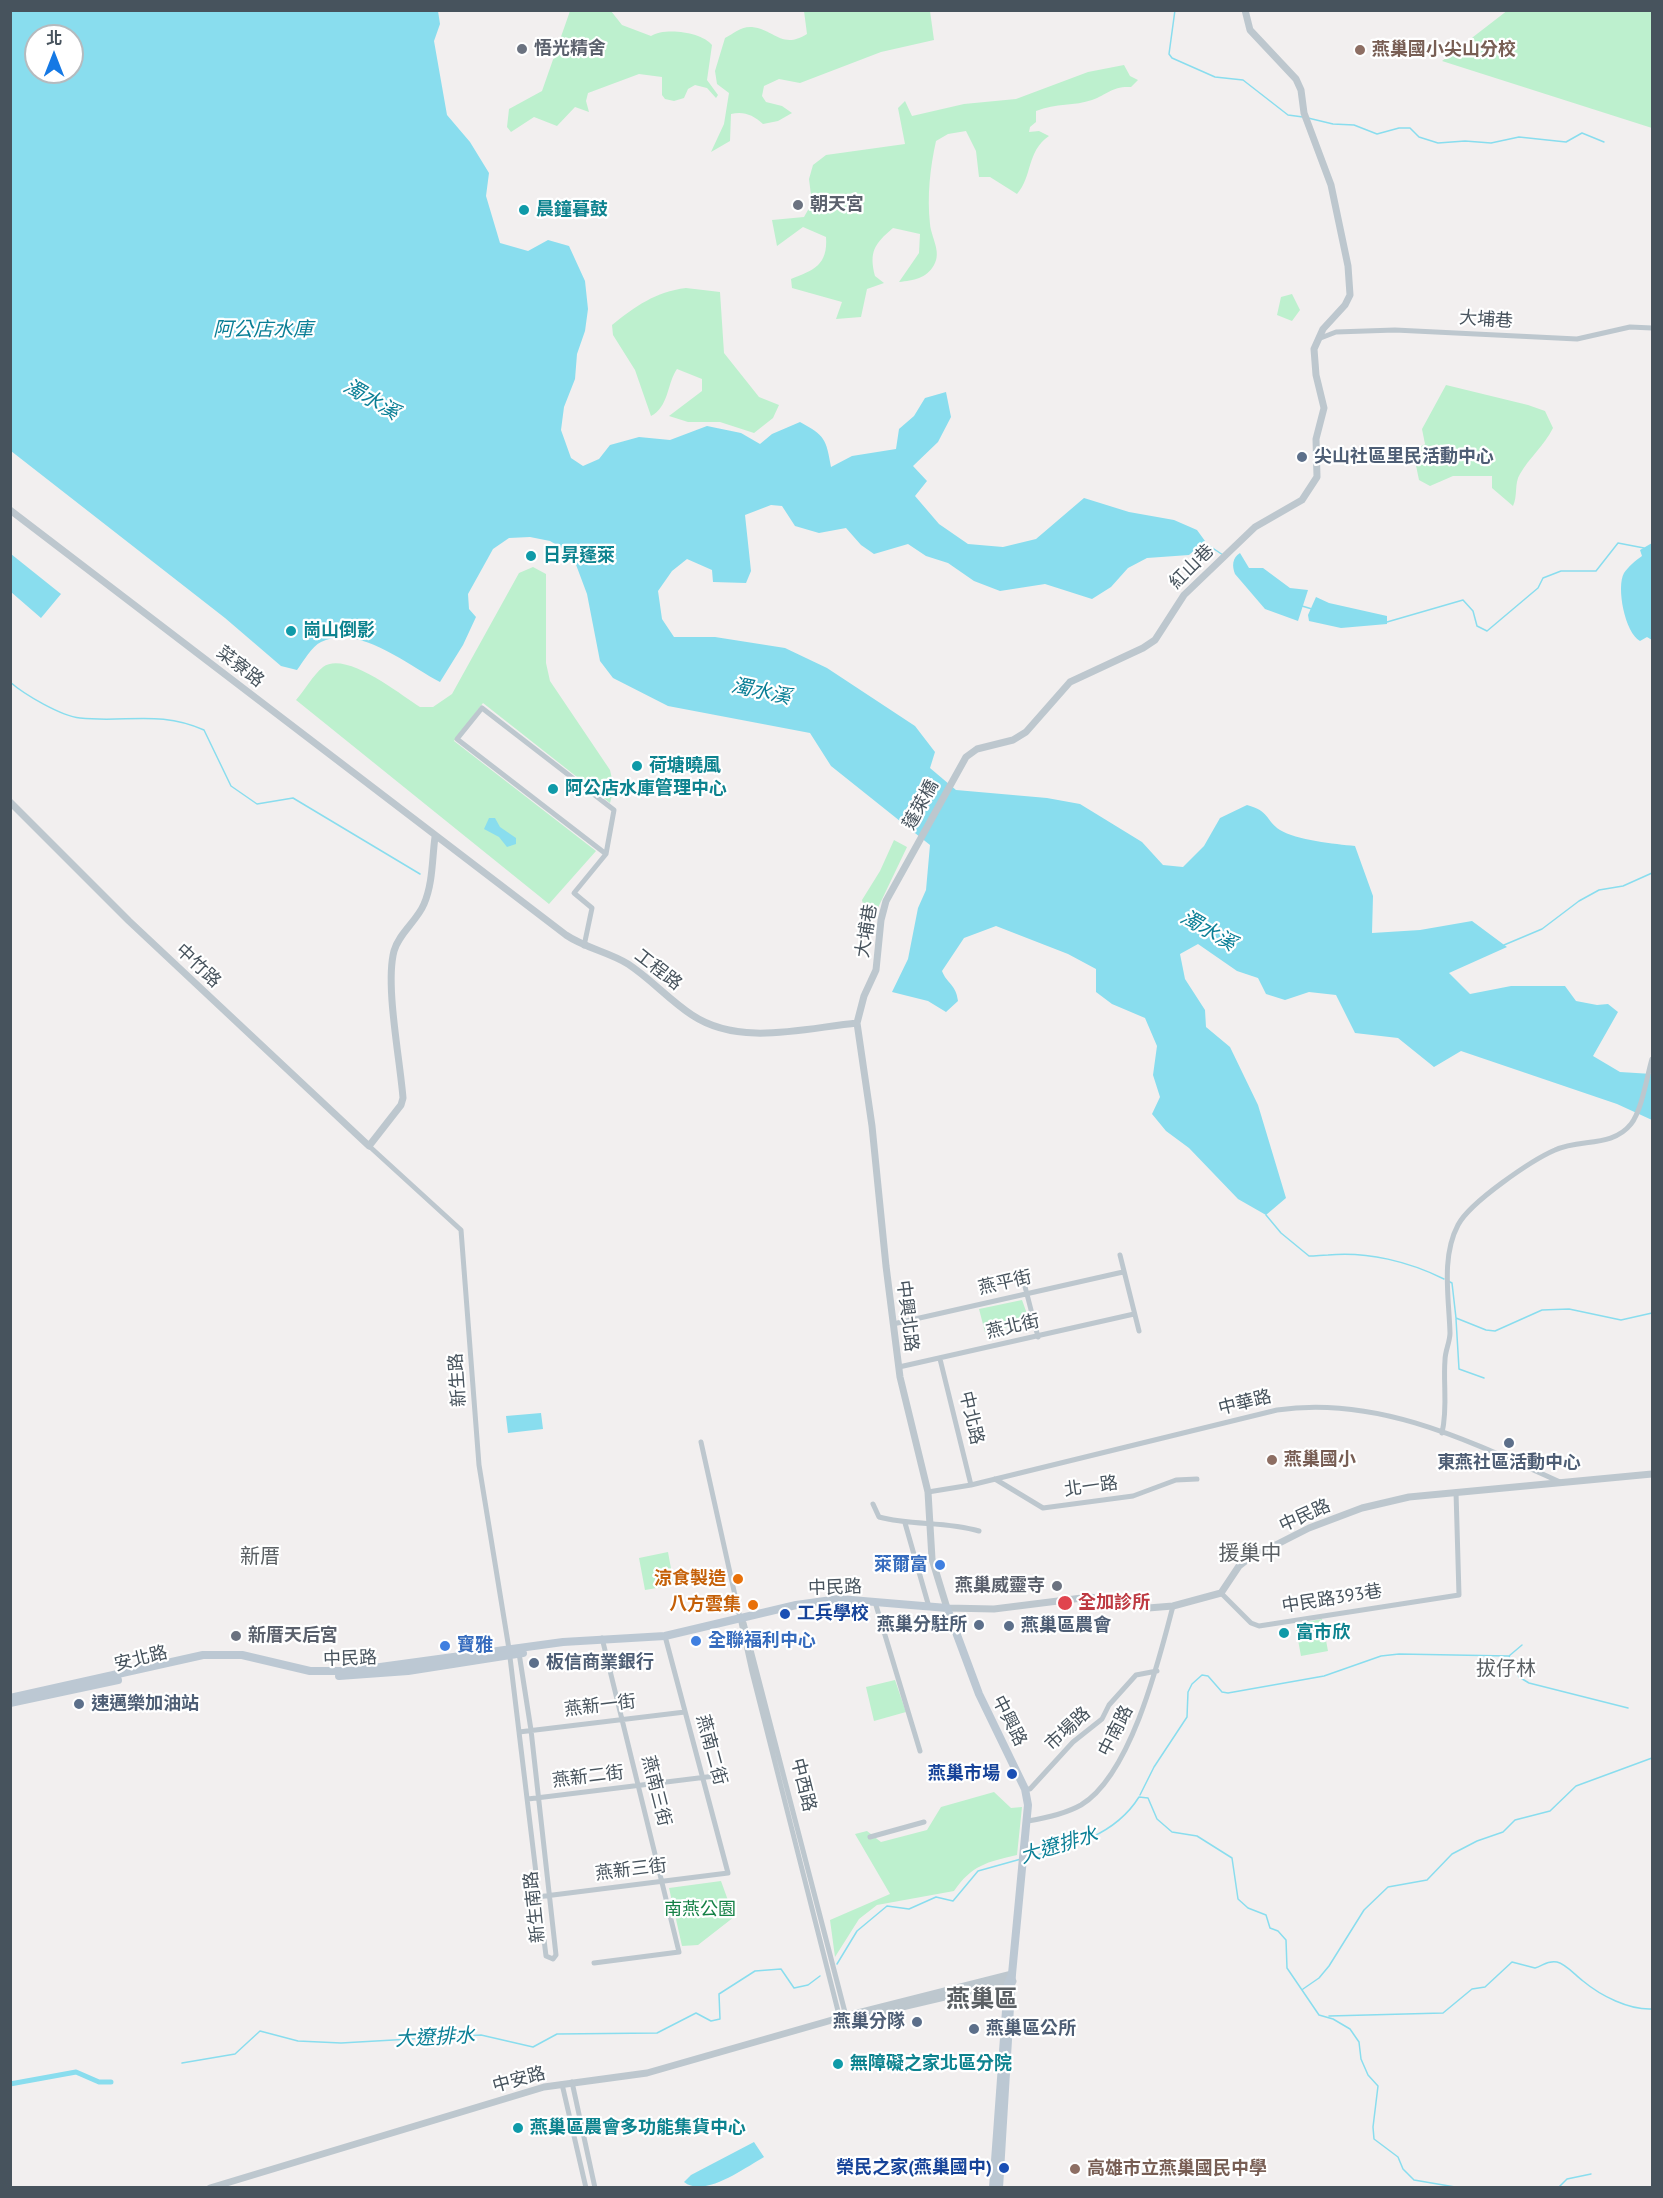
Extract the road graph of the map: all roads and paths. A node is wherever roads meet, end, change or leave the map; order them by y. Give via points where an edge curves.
1 (1245, 10) edge
2 (1653, 328) edge
3 (1318, 339) junction
4 (10, 510) edge
5 (953, 778) joint
6 (10, 802) edge
7 (435, 837) junction
8 (914, 847) joint
9 (606, 854) junction
10 (584, 946) junction
11 (857, 1023) junction
12 (1653, 1059) edge
13 (369, 1146) junction
14 (1120, 1256) dead end
15 (1123, 1272) junction
16 (1022, 1275) dead end
17 (1026, 1294) junction
18 (1134, 1314) junction
19 (893, 1324) junction
20 (1139, 1331) dead end
21 (1038, 1337) junction
22 (939, 1359) junction
23 (899, 1367) junction
24 (1442, 1432) junction
25 (701, 1442) dead end
26 (1653, 1474) edge
27 (995, 1479) junction
28 (1197, 1479) dead end
29 (1564, 1483) junction
30 (971, 1485) junction
31 (928, 1492) junction
32 (1456, 1492) junction
33 (873, 1504) dead end
34 (929, 1523) junction
35 (906, 1524) junction
36 (979, 1531) dead end
37 (1221, 1593) junction
38 (875, 1602) junction
39 (929, 1606) junction
40 (1173, 1606) junction
41 (947, 1608) junction
42 (742, 1619) junction
43 (665, 1638) junction
44 (603, 1641) junction
45 (509, 1652) junction
46 (520, 1653) junction
47 (271, 1662) joint
48 (279, 1670) joint
49 (1156, 1671) junction
50 (10, 1698) edge
51 (10, 1703) edge
52 (685, 1712) junction
53 (621, 1718) junction
54 (531, 1730) junction
55 (519, 1732) junction
56 (920, 1751) dead end
57 (723, 1775) dead end
58 (702, 1777) junction
59 (639, 1786) junction
60 (1025, 1789) junction
61 (540, 1798) junction
62 (528, 1799) junction
63 (1028, 1821) junction
64 (924, 1822) dead end
65 (870, 1837) dead end
66 (728, 1873) joint
67 (662, 1881) junction
68 (549, 1896) junction
69 (537, 1897) junction
70 (594, 1963) dead end
71 (1011, 1979) junction
72 (845, 2018) junction
73 (572, 2082) junction
74 (562, 2084) junction
75 (997, 2173) junction
76 (210, 2187) edge
77 (586, 2187) edge
78 (595, 2187) edge
79 (993, 2187) edge
80 (999, 2187) edge

1 - 3 street via 1250,30 1296,79 1331,185 1350,295
2 - 3 street, 大埔巷 via 1630,327 1577,339 1395,330 1336,332
3 - 5 street, 紅山巷 via 1314,362 1324,408 1316,439 1319,464 1314,484 1302,500 1254,527 1178,602 1155,640 1070,682 1026,732 1013,740 977,749
4 - 7 street, 菜寮路
5 - 8 street, 蓬萊橋
6 - 13 street, 中竹路 via 122,915
7 - 10 street, 工程路
7 - 13 street via 424,904 398,941 393,960 401,1105
8 - 11 street, 大埔巷 via 886,901 880,920 876,970
9 - 9 street via 614,810 482,708 457,739
9 - 10 street via 574,893 592,908
10 - 11 street, 工程路 via 621,960 694,1017 717,1027 760,1034
11 - 19 street, 中興北路
12 - 24 street via 1634,1119 1625,1131 1613,1138 1556,1149 1490,1192 1458,1225 1446,1284 1450,1336 1444,1359 1446,1414
13 - 45 street, 新生路 via 460,1230 479,1465
14 - 15 street
15 - 17 street, 燕平街
15 - 18 street
16 - 17 street
17 - 19 street, 燕平街
17 - 21 street
18 - 20 street
18 - 21 street, 燕北街
19 - 23 street, 中興北路
21 - 22 street, 燕北街
22 - 23 street, 燕北街
22 - 30 street, 中北路
23 - 31 street, 中興北路
24 - 27 street, 中華路 via 1374,1411 1305,1406
24 - 29 street, 中華路
25 - 42 street, 中西路
26 - 29 street, 中民路
27 - 28 street, 北一路 via 1042,1508 1133,1496 1176,1480
27 - 30 street, 中華路
29 - 32 street, 中民路
30 - 31 street, 中華路
31 - 34 street, 中興北路
32 - 37 street, 中民路 via 1392,1500 1309,1528 1248,1559
32 - 37 street, 中民路393巷 via 1459,1595 1259,1626
33 - 35 street via 879,1517
34 - 35 street
34 - 36 street via 957,1524
34 - 41 street, 中興北路 via 932,1559
35 - 39 street
37 - 40 street, 中民路
38 - 39 main road, 中民路
38 - 42 main road, 中民路 via 839,1599
38 - 56 street
39 - 41 main road, 中民路
40 - 41 street, 中民路 via 1148,1608 1090,1597 994,1610
40 - 49 street, 中南路
41 - 60 main road, 中興路 via 979,1694
42 - 43 main road, 中民路
42 - 72 street, 中西路 via 752,1672
43 - 44 main road, 中民路
43 - 52 street, 燕南二街
44 - 45 main road, 中民路
44 - 46 main road, 中民路
44 - 53 street, 燕南三街
45 - 46 main road, 中民路
45 - 47 main road, 中民路 via 344,1671 310,1671
45 - 48 main road, 中民路 via 351,1676 297,1675
45 - 55 street, 新生南路
46 - 54 street, 新生南路
47 - 50 main road, 安北路 via 232,1654 203,1654
48 - 51 main road, 安北路 via 243,1660 202,1660
49 - 60 street, 市場路 via 1137,1675 1102,1719
49 - 63 street, 中南路 via 1143,1712 1101,1786 1080,1806
52 - 53 street, 燕新一街
52 - 58 street, 燕南二街
53 - 54 street, 燕新一街
53 - 59 street, 燕南三街
54 - 55 street, 燕新一街
54 - 61 street, 新生南路
55 - 62 street, 新生南路
57 - 58 street, 燕新二街
58 - 59 street, 燕新二街
58 - 66 street, 燕南二街
59 - 61 street, 燕新二街
59 - 67 street, 燕南三街
60 - 63 main road, 中興路
61 - 62 street, 燕新二街
61 - 68 street, 新生南路
62 - 69 street, 新生南路
63 - 71 main road, 中興路
64 - 65 street
66 - 67 street, 燕新三街
67 - 68 street, 燕新三街
67 - 70 street, 燕南三街 via 679,1952
68 - 69 street, 燕新三街
68 - 69 street, 新生南路 via 556,1955 552,1959 546,1956
71 - 72 street, 中安路
71 - 75 main road
72 - 73 street, 中安路 via 646,2073
73 - 74 street, 中安路
73 - 78 street
74 - 76 street, 中安路
74 - 77 street
75 - 79 main road
75 - 80 main road

